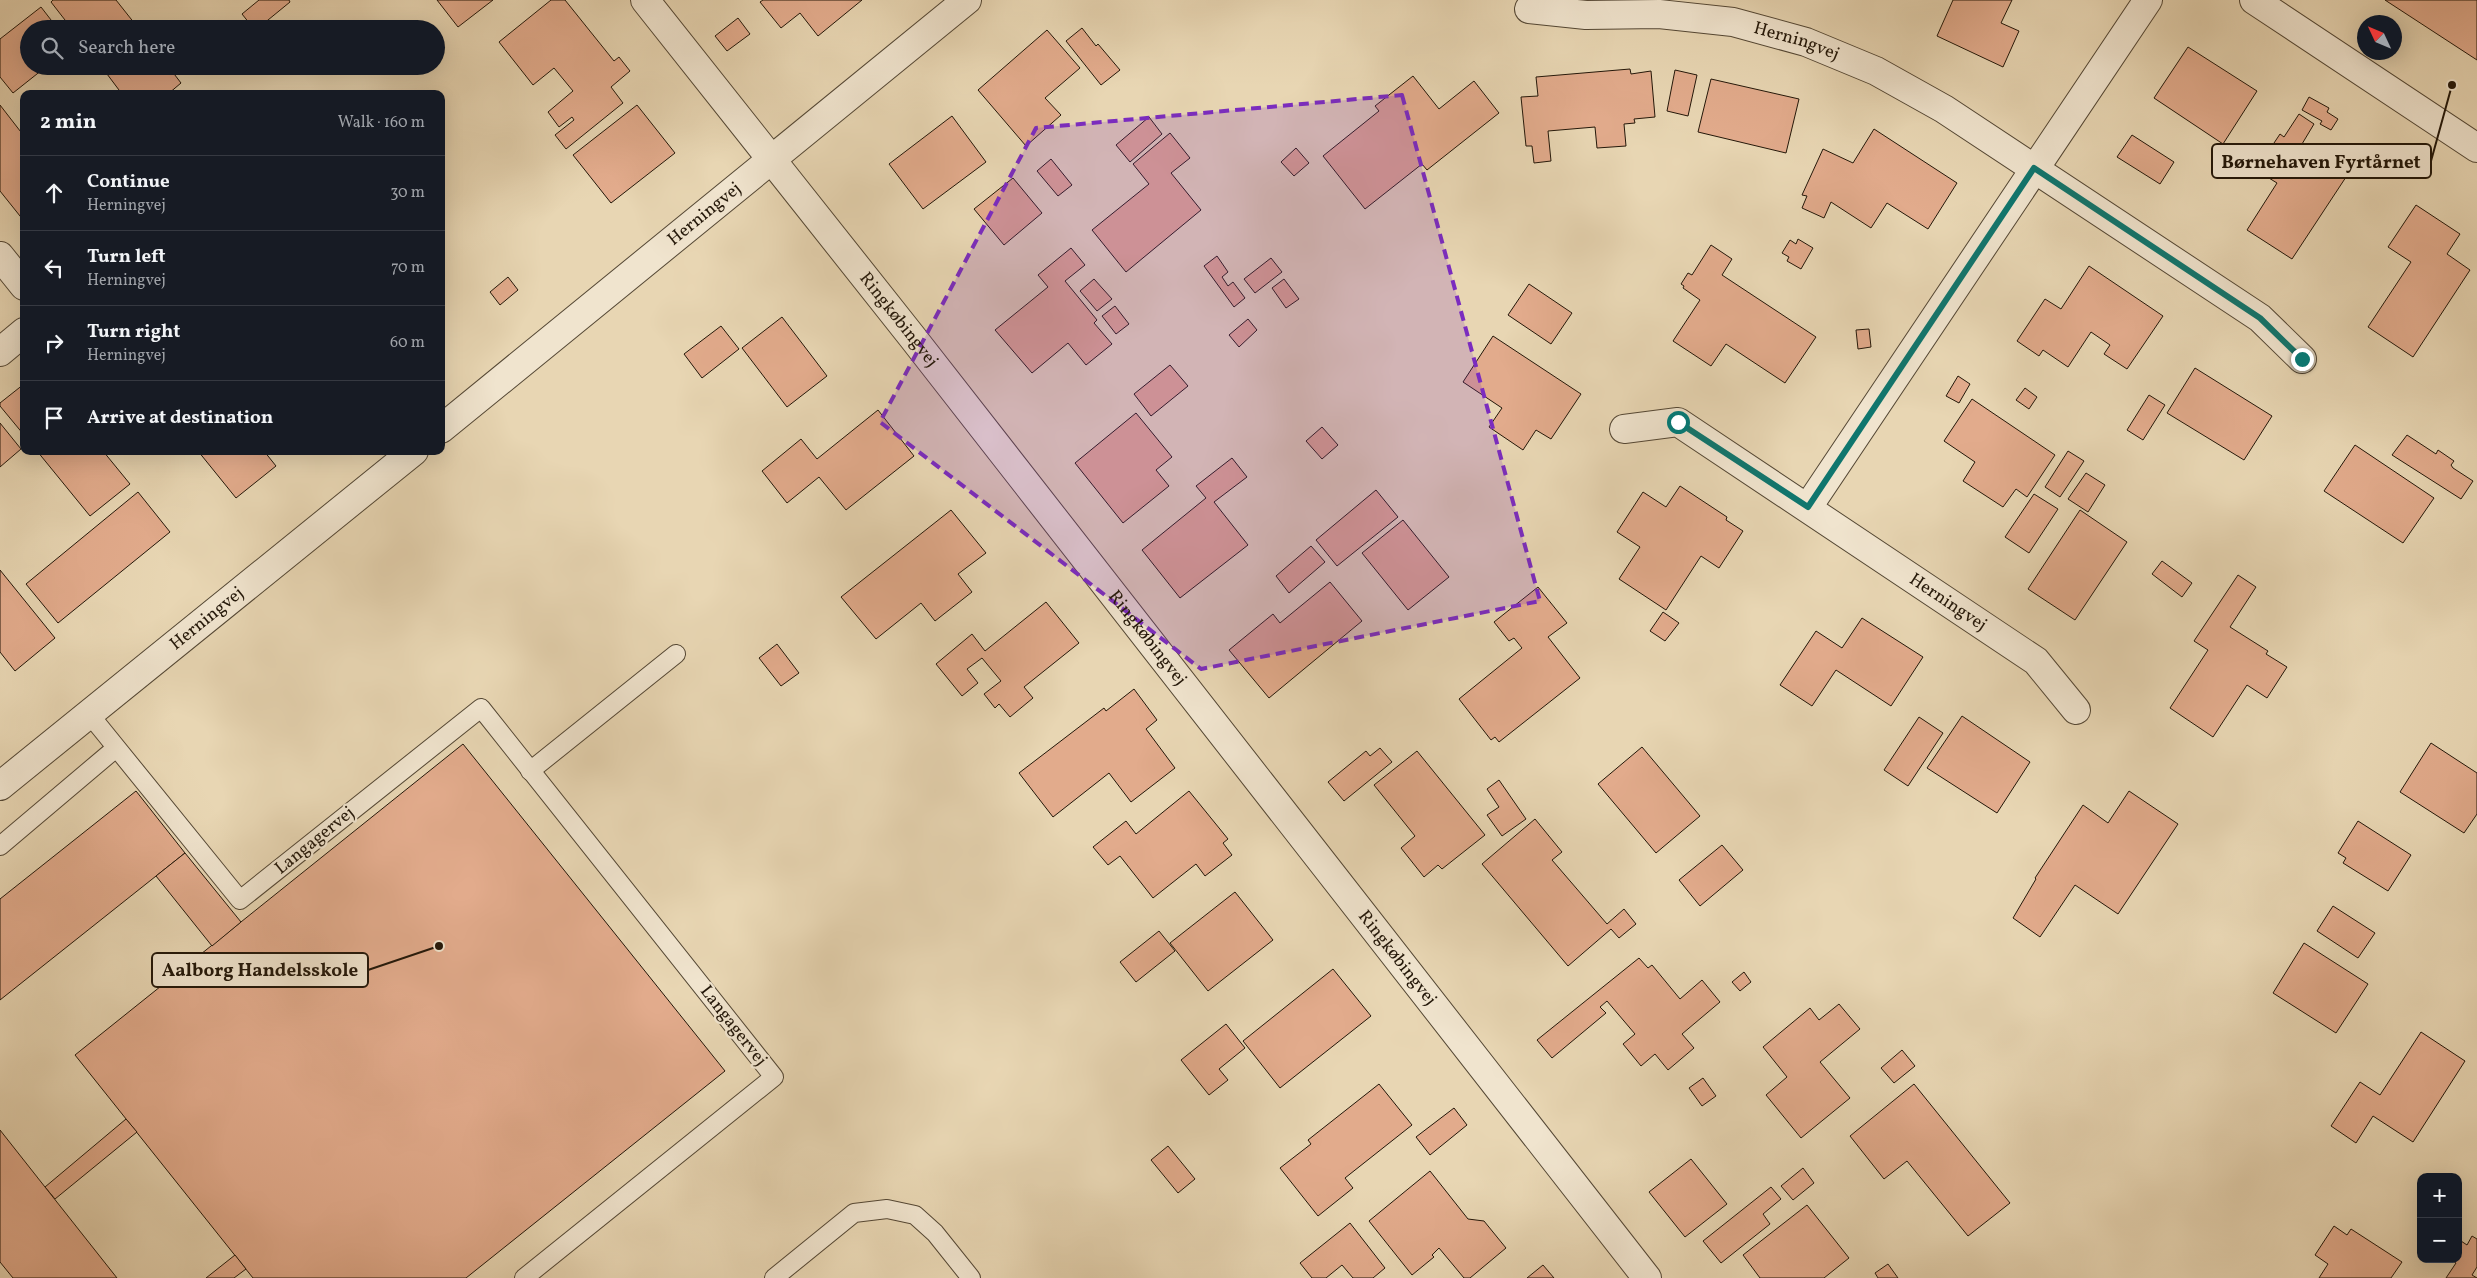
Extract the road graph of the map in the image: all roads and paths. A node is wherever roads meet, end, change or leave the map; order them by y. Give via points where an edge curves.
1 (645, 0) edge
2 (967, 0) edge
3 (2148, 0) edge
4 (2254, 0) edge
5 (1529, 9) dead end
6 (2477, 148) edge
7 (772, 160) junction
8 (2034, 168) junction
9 (0, 256) edge
10 (20, 281) edge
11 (20, 335) edge
12 (0, 352) edge
13 (2302, 359) dead end
14 (445, 426) edge
15 (1624, 429) dead end
16 (409, 455) edge
17 (1808, 507) junction
18 (676, 654) dead end
19 (2076, 710) dead end
20 (90, 714) junction
21 (116, 748) junction
22 (530, 771) junction
23 (0, 786) edge
24 (0, 846) edge
25 (524, 1278) edge
26 (774, 1278) edge
27 (971, 1278) edge
28 (1647, 1278) edge

1 - 7 street, Ringkøbingvej
2 - 7 street, Herningvej
3 - 8 street
4 - 6 street
5 - 8 street, Herningvej via 1586,14 1659,14 1734,22 1806,42 1876,71 1944,109
7 - 14 street, Herningvej
7 - 28 street, Ringkøbingvej
8 - 13 street, Herningvej via 2260,318
8 - 17 street
9 - 10 street
11 - 12 street
15 - 17 street, Herningvej via 1678,422
16 - 20 street, Herningvej
17 - 19 street, Herningvej via 2036,661
18 - 22 lane
20 - 21 lane, Langagervej
20 - 23 street, Herningvej
21 - 22 lane, Langagervej via 240,900 480,708
21 - 24 lane
22 - 25 lane, Langagervej via 774,1077
26 - 27 lane via 854,1213 887,1209 915,1215 935,1232

